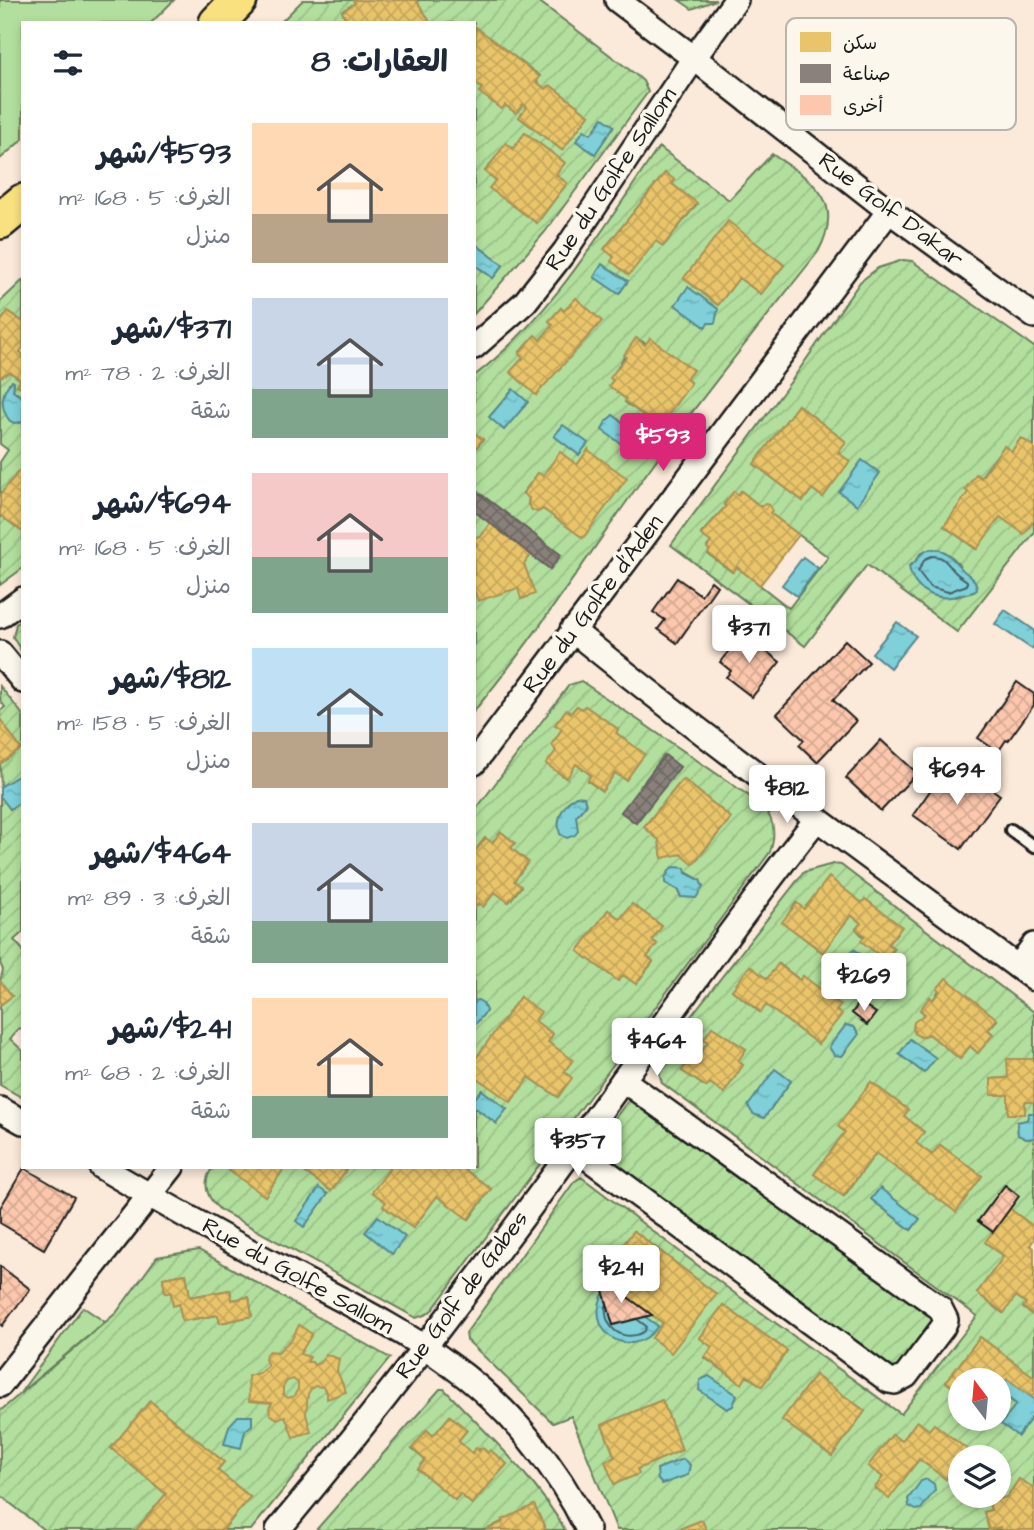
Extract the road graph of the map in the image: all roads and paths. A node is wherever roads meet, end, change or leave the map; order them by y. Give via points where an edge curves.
1 (239, 0) edge
2 (617, 0) edge
3 (736, 0) edge
4 (219, 21) edge
5 (694, 58) junction
6 (21, 204) edge
7 (889, 211) junction
8 (0, 221) edge
9 (1034, 316) edge
10 (476, 345) edge
11 (21, 600) edge
12 (0, 616) edge
13 (572, 630) junction
14 (0, 653) edge
15 (21, 679) edge
16 (476, 760) edge
17 (816, 820) junction
18 (1011, 830) dead end
19 (1034, 847) edge
20 (1034, 945) edge
21 (1026, 973) edge
22 (623, 1080) junction
23 (0, 1109) edge
24 (21, 1121) edge
25 (573, 1147) junction
26 (105, 1169) edge
27 (171, 1169) edge
28 (152, 1195) junction
29 (425, 1348) junction
30 (0, 1385) edge
31 (278, 1530) edge
32 (588, 1530) edge

1 - 4 main road
2 - 5 street, Rue Golf D'akar
3 - 5 street, Rue du Golfe Sallom
5 - 7 street, Rue Golf D'akar
5 - 10 street, Rue du Golfe Sallom via 565,251 525,302
6 - 8 main road
7 - 9 street, Rue Golf D'akar
7 - 13 street, Rue du Golfe d'Aden
11 - 12 street
13 - 16 street, Rue du Golfe d'Aden
13 - 17 street
14 - 15 street
17 - 21 street
17 - 22 street, Rue Golf de Gabes
18 - 19 lane
20 - 21 street
22 - 25 street, Rue Golf de Gabes
22 - 25 street via 940,1308 946,1320 943,1327 905,1376 889,1381
23 - 24 street
25 - 29 street, Rue Golf de Gabes
26 - 28 street, Rue du Golfe Sallom
27 - 28 street
28 - 29 street, Rue du Golfe Sallom
28 - 30 street
29 - 31 street, Rue Golf de Gabes
29 - 32 street, Rue du Golfe Sallom via 478,1388 525,1435 563,1485

